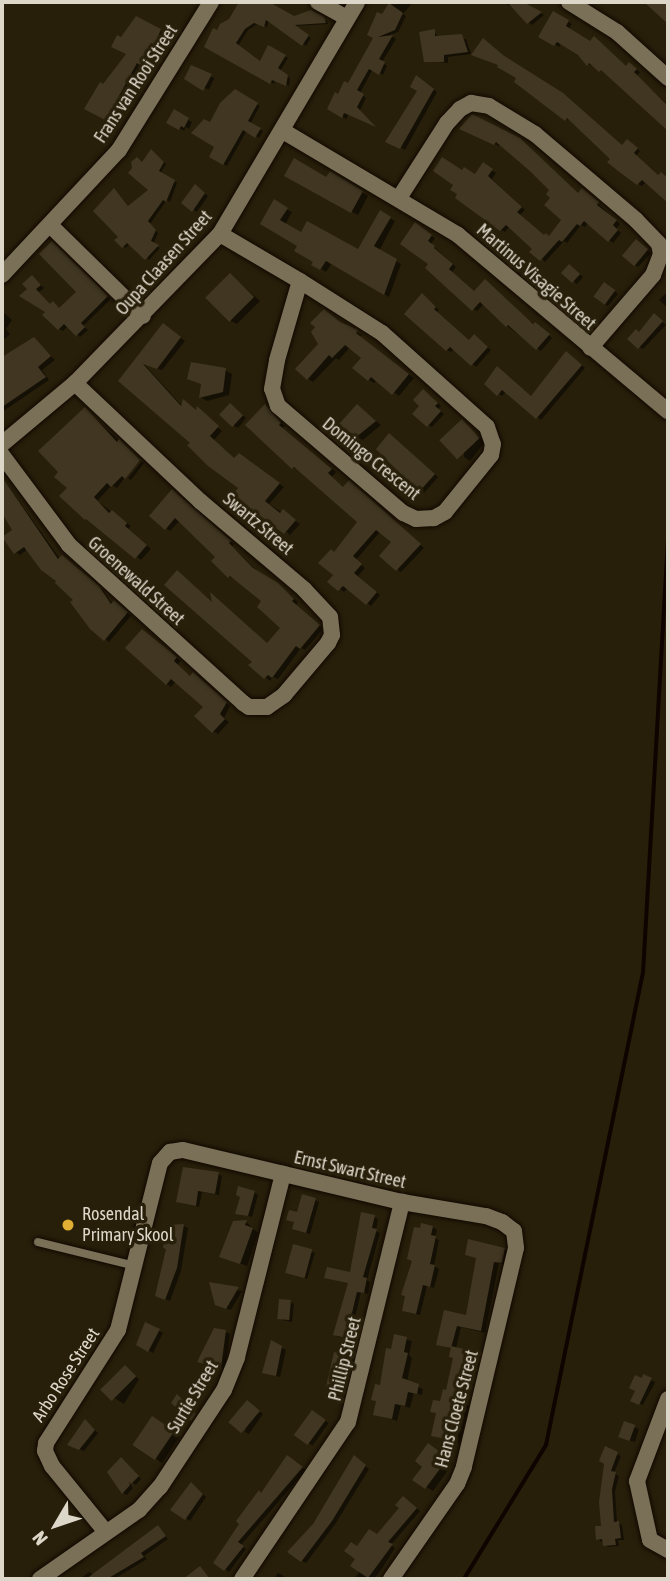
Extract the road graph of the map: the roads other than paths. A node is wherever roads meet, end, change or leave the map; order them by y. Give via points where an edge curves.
1 (211, 2) edge
2 (318, 2) edge
3 (357, 2) edge
4 (569, 2) edge
5 (347, 18) junction
6 (668, 78) edge
7 (283, 131) junction
8 (399, 198) junction
9 (50, 225) junction
10 (220, 234) junction
11 (2, 275) edge
12 (300, 281) junction
13 (143, 316) junction
14 (590, 348) junction
15 (75, 383) junction
16 (668, 411) edge
17 (2, 444) edge
18 (2, 456) edge
19 (267, 707) joint
20 (176, 1150) joint
21 (283, 1174) junction
22 (402, 1202) junction
23 (514, 1231) joint
24 (38, 1242) dead end
25 (135, 1266) junction
26 (668, 1399) edge
27 (105, 1531) junction
28 (668, 1550) edge
29 (40, 1579) edge
30 (242, 1579) edge
31 (391, 1579) edge

1 - 9 street, Frans van Rooi Street via 119,150
2 - 5 street
3 - 5 street, Oupa Claasen Street
4 - 6 street via 617,32
5 - 7 street, Oupa Claasen Street
7 - 8 street, Martinus Visagie Street
7 - 10 street, Oupa Claasen Street
8 - 14 street, Martinus Visagie Street via 458,235
8 - 14 street, Martinus Visagie Street via 460,108 471,103 489,106 535,134 659,244 661,254 653,275
9 - 11 street, Frans van Rooi Street
9 - 13 street
10 - 12 street, Domingo Crescent
10 - 13 street, Oupa Claasen Street
12 - 12 street, Domingo Crescent via 382,332 487,427 493,444 491,455 434,518 416,519 403,513 278,406 272,389 277,360
13 - 15 street, Oupa Claasen Street
14 - 16 street
15 - 17 street, Oupa Claasen Street
15 - 19 street, Swartz Street via 330,617 333,625 328,643 284,695
18 - 19 street, Groenewald Street via 69,545 243,703
20 - 21 street, Ernst Swart Street
20 - 25 street, Arbo Rose Street via 160,1163
21 - 22 street, Ernst Swart Street
21 - 27 street, Surtie Street via 232,1376 160,1487 139,1510
22 - 23 street, Ernst Swart Street via 486,1216
22 - 30 street, Phillip Street via 348,1422
23 - 31 street, Hans Cloete Street via 515,1253 464,1467
24 - 25 lane
25 - 27 street, Arbo Rose Street via 118,1331 50,1434 45,1451
26 - 28 street via 637,1481 650,1540
27 - 29 street, Surtie Street

